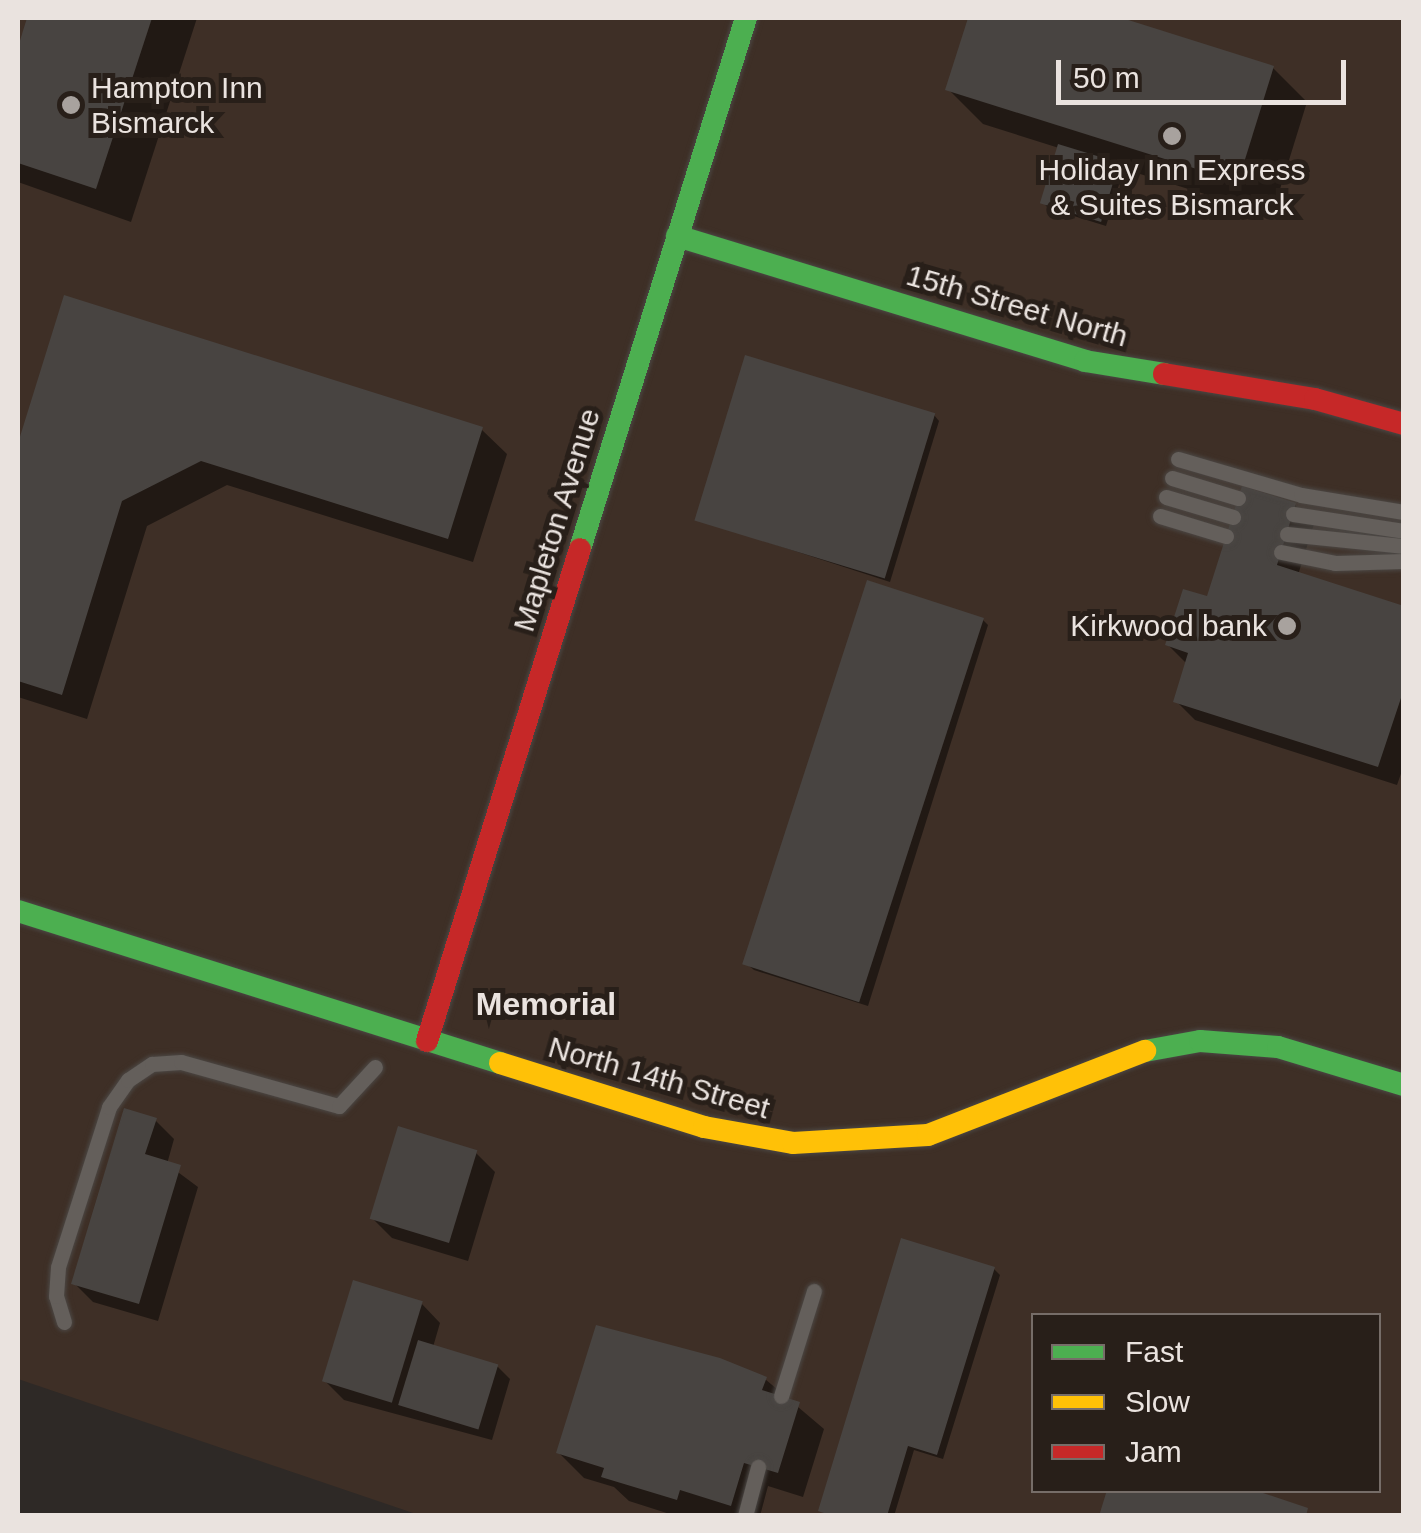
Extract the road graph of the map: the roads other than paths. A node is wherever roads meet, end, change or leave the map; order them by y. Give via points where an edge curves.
1 (746, 18) edge
2 (678, 236) junction
3 (1404, 424) edge
4 (1178, 458) dead end
5 (1172, 478) dead end
6 (1166, 497) dead end
7 (1238, 498) dead end
8 (1404, 512) edge
9 (1293, 514) dead end
10 (1160, 516) dead end
11 (1233, 517) dead end
12 (1404, 531) edge
13 (1287, 534) dead end
14 (1226, 536) dead end
15 (1404, 546) edge
16 (1281, 552) dead end
17 (1404, 562) edge
18 (18, 911) edge
19 (426, 1041) junction
20 (375, 1067) dead end
21 (1404, 1085) edge
22 (814, 1291) dead end
23 (64, 1322) dead end
24 (781, 1396) dead end
25 (758, 1468) dead end
26 (745, 1516) edge

1 - 2 street, Mapleton Avenue
2 - 3 street, 15th Street North via 1084,361 1315,398
2 - 19 street, Mapleton Avenue
4 - 8 lane via 1301,495
5 - 7 lane
6 - 11 lane
9 - 12 lane
10 - 14 lane
13 - 15 lane
16 - 17 lane via 1334,564
18 - 19 street, North 14th Street
19 - 21 street, North 14th Street via 704,1127 793,1144 928,1135 995,1114 1124,1055 1200,1041 1278,1048
20 - 23 lane via 339,1106 181,1062 152,1064 128,1080 109,1107 58,1267 56,1296
22 - 24 lane
25 - 26 lane

